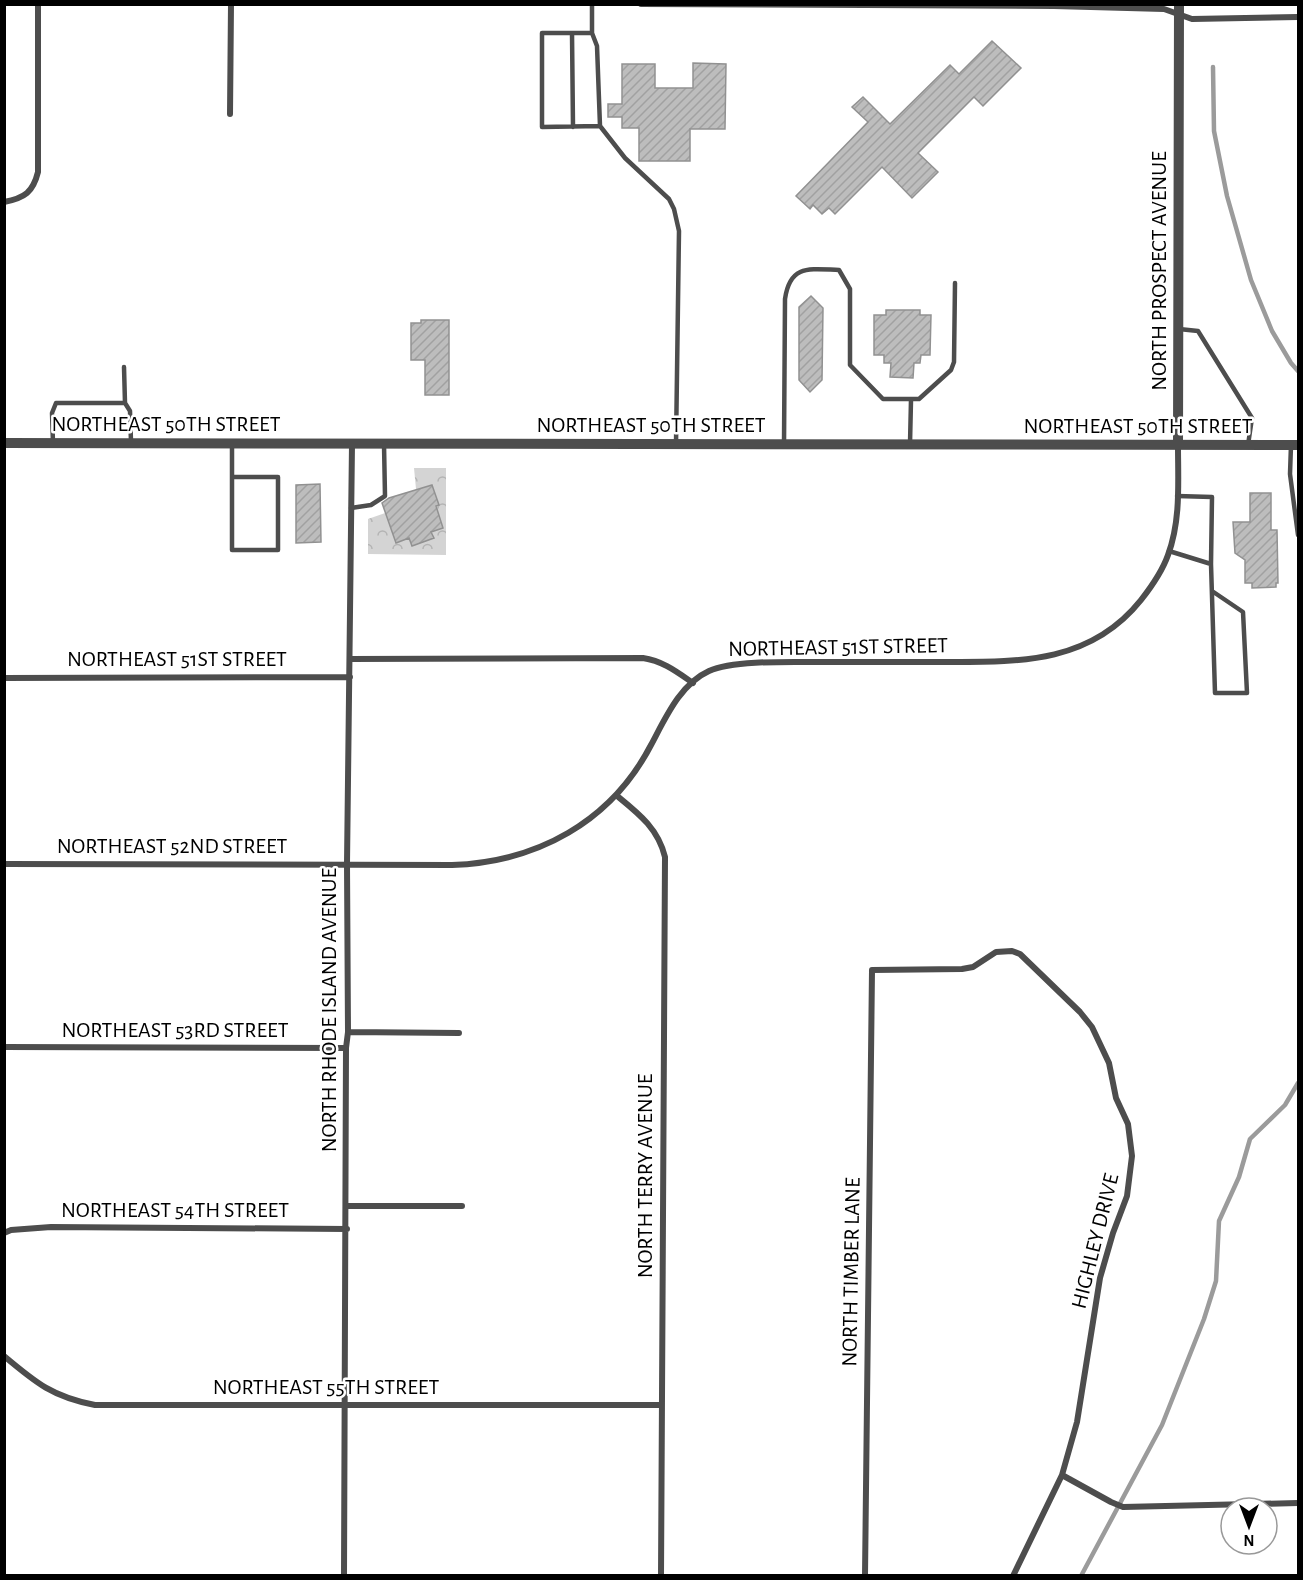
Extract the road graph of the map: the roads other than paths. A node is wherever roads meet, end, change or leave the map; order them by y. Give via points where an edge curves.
1 (38, 4) edge
2 (231, 4) edge
3 (592, 4) edge
4 (641, 4) edge
5 (794, 5) edge
6 (1179, 9) edge
7 (1299, 17) edge
8 (572, 33) junction
9 (592, 33) junction
10 (230, 114) dead end
11 (600, 126) junction
12 (573, 127) junction
13 (4, 202) edge
14 (955, 283) dead end
15 (1179, 329) junction
16 (124, 367) dead end
17 (911, 400) junction
18 (125, 403) junction
19 (131, 442) junction
20 (4, 443) edge
21 (53, 443) junction
22 (232, 444) junction
23 (352, 444) junction
24 (384, 444) junction
25 (910, 444) junction
26 (676, 445) junction
27 (784, 445) junction
28 (1248, 445) junction
29 (1295, 445) edge
30 (1178, 446) junction
31 (232, 477) junction
32 (1178, 496) junction
33 (351, 508) junction
34 (1299, 535) edge
35 (1169, 551) junction
36 (1211, 564) junction
37 (1212, 591) junction
38 (1085, 645) joint
39 (350, 659) junction
40 (350, 677) junction
41 (4, 678) edge
42 (693, 683) junction
43 (616, 795) junction
44 (4, 864) edge
45 (347, 864) junction
46 (1004, 951) joint
47 (348, 1032) junction
48 (459, 1033) dead end
49 (4, 1047) edge
50 (346, 1048) junction
51 (347, 1206) junction
52 (462, 1206) dead end
53 (347, 1229) junction
54 (4, 1233) edge
55 (4, 1356) edge
56 (345, 1405) junction
57 (662, 1405) junction
58 (1062, 1475) junction
59 (1299, 1503) edge
60 (344, 1575) edge
61 (661, 1575) edge
62 (866, 1575) edge
63 (1013, 1575) edge

1 - 13 street via 38,172 31,190 16,200
2 - 10 street
3 - 9 lane
4 - 5 street
5 - 6 street
6 - 7 street via 1192,18
6 - 15 street, NORTH PROSPECT AVENUE
8 - 9 lane
8 - 12 lane
8 - 12 lane via 542,33 542,127
9 - 11 lane via 597,46
11 - 12 lane
11 - 26 lane via 625,158 669,199 677,219
14 - 17 lane via 953,366 923,397
15 - 28 lane via 1198,331 1252,418
15 - 30 street, NORTH PROSPECT AVENUE
16 - 18 lane
17 - 25 lane
17 - 27 lane via 884,399 850,365 850,289 839,270 806,269 790,281 785,299
18 - 19 lane via 130,411
18 - 21 lane via 56,404 52,413
19 - 21 street, NORTHEAST 50TH STREET
19 - 22 street, NORTHEAST 50TH STREET
20 - 21 street, NORTHEAST 50TH STREET
22 - 23 street, NORTHEAST 50TH STREET
22 - 31 lane
23 - 24 street, NORTHEAST 50TH STREET
23 - 33 street, NORTH RHODE ISLAND AVENUE
24 - 26 street, NORTHEAST 50TH STREET
24 - 33 lane via 385,496 371,505
25 - 27 street, NORTHEAST 50TH STREET
25 - 30 street, NORTHEAST 50TH STREET
26 - 27 street, NORTHEAST 50TH STREET
28 - 29 street, NORTHEAST 50TH STREET
28 - 30 street, NORTHEAST 50TH STREET
29 - 34 lane via 1290,474
30 - 32 street, NORTH PROSPECT AVENUE
31 - 31 lane via 232,550 278,550 278,477
32 - 35 street, NORTH PROSPECT AVENUE
32 - 36 lane via 1212,497
33 - 39 street, NORTH RHODE ISLAND AVENUE
35 - 36 lane
35 - 38 street, NORTH PROSPECT AVENUE via 1158,577 1128,617
36 - 37 lane
37 - 37 lane via 1215,693 1247,693 1243,612
38 - 42 street, NORTHEAST 51ST STREET via 1016,662 750,664 707,671
39 - 40 street, NORTH RHODE ISLAND AVENUE
39 - 42 street via 643,658 665,664
40 - 41 street, NORTHEAST 51ST STREET
40 - 45 street, NORTH RHODE ISLAND AVENUE
42 - 43 street, NORTHEAST 52ND STREET via 673,704 640,765
43 - 45 street, NORTHEAST 52ND STREET via 574,830 547,845 499,860 452,865
43 - 57 street, NORTH TERRY AVENUE via 656,833 664,857
44 - 45 street, NORTHEAST 52ND STREET
45 - 47 street, NORTH RHODE ISLAND AVENUE
46 - 58 street, HIGHLEY DRIVE via 1026,959 1092,1027 1108,1063 1131,1141 1128,1196 1100,1278 1080,1412
46 - 62 street, NORTH TIMBER LANE via 973,967 872,970
47 - 48 street
47 - 50 street, NORTH RHODE ISLAND AVENUE
49 - 50 street, NORTHEAST 53RD STREET
50 - 51 street, NORTH RHODE ISLAND AVENUE
51 - 52 street
51 - 53 street, NORTH RHODE ISLAND AVENUE
53 - 54 street, NORTHEAST 54TH STREET via 51,1227
53 - 56 street, NORTH RHODE ISLAND AVENUE
55 - 56 street, NORTHEAST 55TH STREET via 47,1390 95,1405
56 - 57 street, NORTHEAST 55TH STREET
56 - 60 street, NORTH RHODE ISLAND AVENUE
57 - 61 street, NORTH TERRY AVENUE
58 - 59 street via 1124,1507
58 - 63 street, HIGHLEY DRIVE

